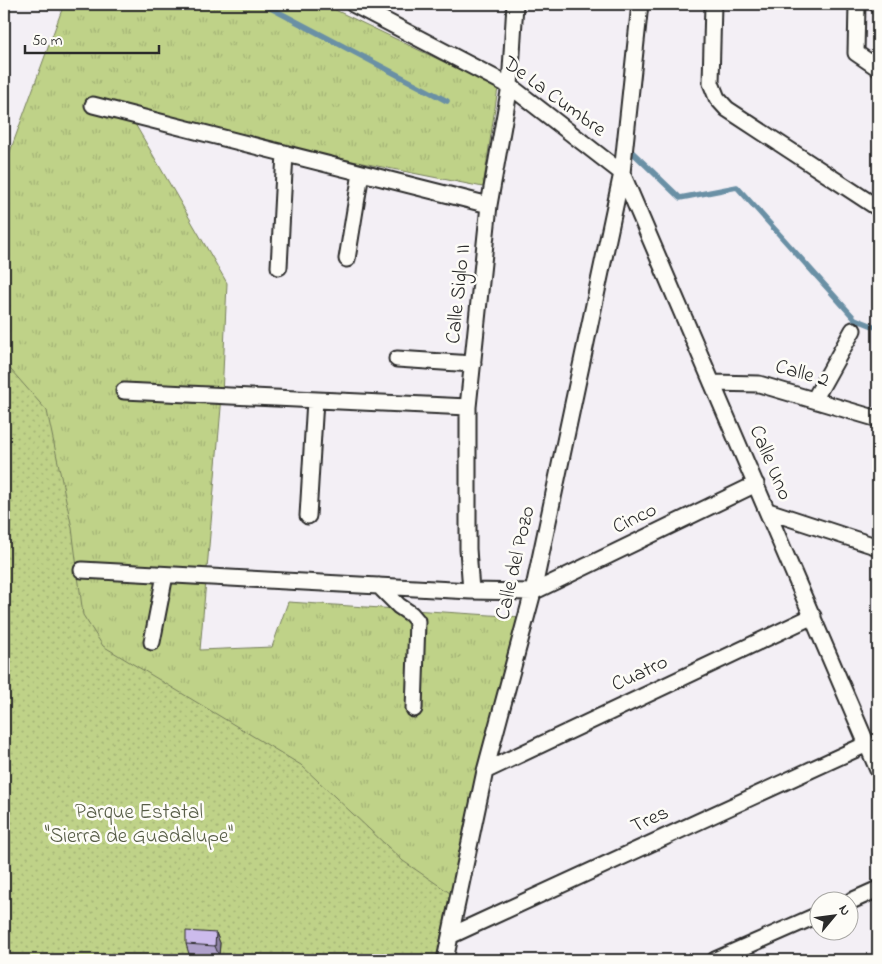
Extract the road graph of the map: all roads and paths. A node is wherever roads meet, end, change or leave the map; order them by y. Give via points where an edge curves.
1 (353, 4) edge
2 (515, 4) edge
3 (640, 4) edge
4 (713, 4) edge
5 (857, 4) edge
6 (382, 11) edge
7 (878, 68) edge
8 (510, 86) junction
9 (93, 105) dead end
10 (285, 153) junction
11 (362, 173) junction
12 (622, 173) junction
13 (489, 205) junction
14 (878, 208) edge
15 (347, 259) dead end
16 (280, 267) dead end
17 (853, 330) dead end
18 (397, 359) dead end
19 (473, 364) junction
20 (712, 383) junction
21 (124, 391) dead end
22 (315, 400) junction
23 (814, 400) junction
24 (468, 407) junction
25 (878, 419) edge
26 (756, 484) junction
27 (768, 511) junction
28 (308, 516) dead end
29 (878, 546) edge
30 (82, 570) dead end
31 (164, 575) junction
32 (379, 586) junction
33 (471, 591) junction
34 (533, 592) junction
35 (813, 616) junction
36 (152, 642) dead end
37 (414, 708) dead end
38 (867, 744) junction
39 (878, 770) edge
40 (485, 771) junction
41 (878, 889) edge
42 (860, 897) edge
43 (810, 918) edge
44 (452, 935) junction
45 (445, 960) edge
46 (715, 960) edge

1 - 6 street, De La Cumbre
2 - 8 street, Calle Siglo II
3 - 12 street, Calle del Pozo
4 - 14 street via 711,83 717,98 727,109
5 - 7 street via 856,53
6 - 8 street, De La Cumbre
8 - 12 street, De La Cumbre
8 - 13 street, Calle Siglo II
9 - 10 street
10 - 11 street
10 - 16 street
11 - 13 street
11 - 15 street
12 - 20 street, Calle Uno
12 - 34 street, Calle del Pozo
13 - 19 street, Calle Siglo II
17 - 23 street
18 - 19 street
19 - 24 street, Calle Siglo II
20 - 23 street, Calle 2 via 759,384
20 - 26 street, Calle Uno
21 - 22 street
22 - 24 street
22 - 28 street
23 - 25 street, Calle 2
24 - 33 street, Calle Siglo II
26 - 27 street, Calle Uno
26 - 34 street, Cinco
27 - 29 street
27 - 35 street, Calle Uno
30 - 31 street
31 - 32 street
31 - 36 street
32 - 33 street
32 - 37 street via 417,621
33 - 34 street
34 - 40 street, Calle del Pozo
35 - 38 street, Calle Uno
35 - 40 street, Cuatro
38 - 39 street, Calle Uno
38 - 44 street, Tres
40 - 44 street, Calle del Pozo
41 - 42 street
43 - 46 street
44 - 45 street, Calle del Pozo

